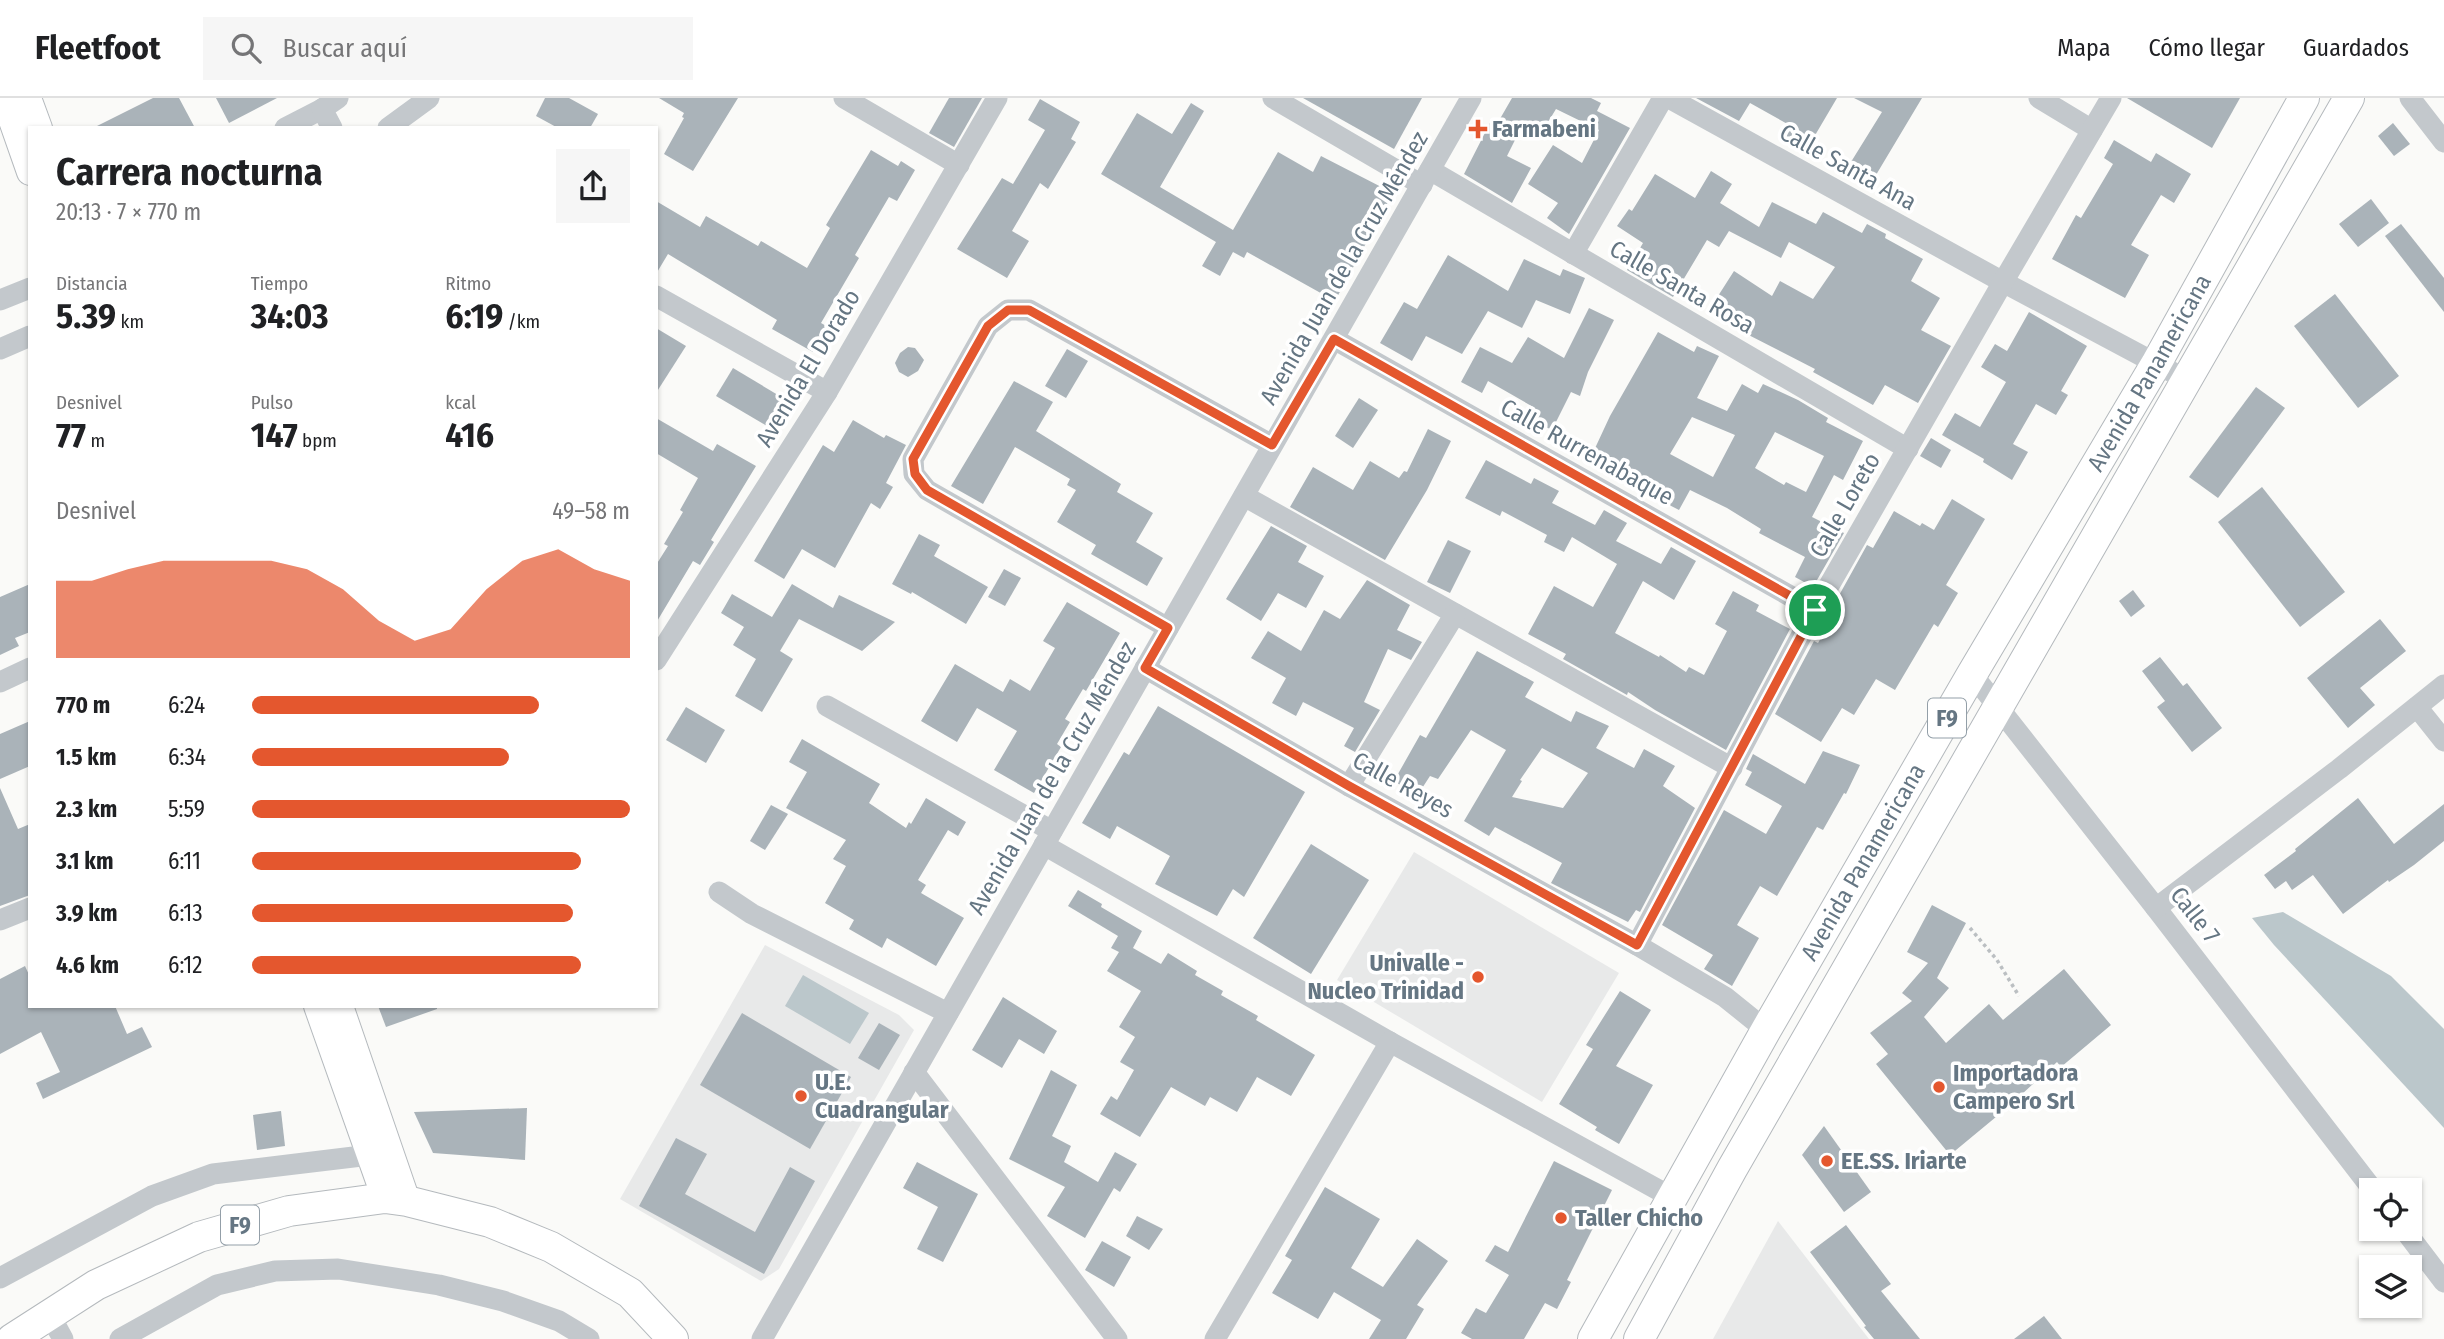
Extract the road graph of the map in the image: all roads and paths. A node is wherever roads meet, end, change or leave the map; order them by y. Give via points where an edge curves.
1 (4, 98) edge
2 (28, 98) edge
3 (429, 98) edge
4 (844, 98) edge
5 (997, 98) edge
6 (1273, 98) edge
7 (1471, 98) edge
8 (1663, 98) edge
9 (1669, 98) edge
10 (2039, 98) edge
11 (2111, 98) edge
12 (2304, 98) edge
13 (2349, 98) edge
14 (2410, 98) edge
15 (330, 103) edge
16 (37, 126) edge
17 (289, 126) edge
18 (332, 126) edge
19 (391, 126) edge
20 (2092, 130) junction
21 (2444, 142) edge
22 (959, 165) junction
23 (28, 166) edge
24 (1426, 177) junction
25 (1573, 254) junction
26 (2003, 282) junction
27 (28, 289) edge
28 (658, 297) edge
29 (0, 300) edge
30 (28, 337) edge
31 (1334, 339) junction
32 (0, 349) edge
33 (2156, 364) junction
34 (2187, 380) junction
35 (827, 392) junction
36 (1272, 445) junction
37 (1908, 449) junction
38 (1244, 496) junction
39 (1815, 610) junction
40 (1455, 614) junction
41 (1168, 628) junction
42 (658, 657) edge
43 (1145, 668) junction
44 (28, 669) edge
45 (1972, 674) junction
46 (0, 682) edge
47 (2444, 685) edge
48 (827, 706) dead end
49 (1999, 707) junction
50 (2417, 707) junction
51 (2444, 741) edge
52 (1731, 768) junction
53 (1349, 786) junction
54 (1048, 838) junction
55 (719, 892) dead end
56 (2156, 908) junction
57 (28, 909) edge
58 (0, 920) edge
59 (1970, 928) dead end
60 (1637, 945) junction
61 (2019, 996) dead end
62 (318, 1008) edge
63 (341, 1008) edge
64 (948, 1013) junction
65 (1766, 1030) junction
66 (1390, 1042) junction
67 (914, 1072) junction
68 (370, 1155) junction
69 (2364, 1178) edge
70 (1673, 1198) junction
71 (396, 1199) junction
72 (2413, 1241) edge
73 (0, 1278) edge
74 (2444, 1282) edge
75 (57, 1327) edge
76 (12, 1339) edge
77 (120, 1339) edge
78 (589, 1339) edge
79 (673, 1339) edge
80 (762, 1339) edge
81 (1117, 1339) edge
82 (1215, 1339) edge
83 (1593, 1339) edge
84 (1639, 1339) edge

1 - 23 main road
2 - 16 main road
3 - 19 street
4 - 22 street
5 - 22 street, Avenida El Dorado
6 - 24 street, Calle Santa Rosa
7 - 24 street, Avenida Juan de la Cruz Méndez
8 - 25 street
9 - 26 street, Calle Santa Ana
10 - 20 street
11 - 20 street, Calle Loreto
12 - 33 highway, Avenida Panamericana / F9
13 - 34 highway, Avenida Panamericana / F9
14 - 21 street
15 - 17 street
15 - 18 street
20 - 26 street, Calle Loreto
22 - 35 street, Avenida El Dorado
24 - 25 street, Calle Santa Rosa
24 - 31 street, Avenida Juan de la Cruz Méndez
25 - 37 street, Calle Santa Rosa
26 - 33 street, Calle Santa Ana
26 - 37 street, Calle Loreto
27 - 29 street
28 - 35 street
30 - 32 street
31 - 36 street, Avenida Juan de la Cruz Méndez
31 - 39 street, Calle Rurrenabaque
33 - 34 street, Calle Santa Ana
33 - 45 highway, Avenida Panamericana / F9
34 - 49 highway, Avenida Panamericana / F9
35 - 42 street, Avenida El Dorado
36 - 38 street, Avenida Juan de la Cruz Méndez
36 - 41 street via 1029,310 1008,310 988,326 913,459 915,474 927,490
37 - 39 street, Calle Loreto
38 - 40 street
38 - 41 street, Avenida Juan de la Cruz Méndez
39 - 52 street, Calle Loreto
40 - 52 street
40 - 53 street
41 - 43 street, Avenida Juan de la Cruz Méndez
43 - 53 street, Calle Reyes
43 - 54 street, Avenida Juan de la Cruz Méndez
44 - 46 street
45 - 49 street, Calle 7
45 - 65 highway, Avenida Panamericana / F9
47 - 50 street
48 - 54 street
49 - 56 street, Calle 7
49 - 84 highway, Avenida Panamericana / F9
50 - 51 street
50 - 56 street
52 - 60 street, Calle Loreto
53 - 60 street, Calle Reyes
54 - 64 street, Avenida Juan de la Cruz Méndez
54 - 66 street
55 - 64 street via 752,914
56 - 69 street, Calle 7
57 - 58 street
59 - 61 path
60 - 65 street, Calle Reyes via 1725,997
62 - 68 main road
63 - 71 main road
64 - 67 street, Avenida Juan de la Cruz Méndez
65 - 70 highway, Avenida Panamericana / F9
66 - 70 street
66 - 82 street
67 - 80 street, Avenida Juan de la Cruz Méndez
67 - 81 street
68 - 71 main road
68 - 73 street via 213,1174 152,1196
70 - 83 highway, Avenida Panamericana / F9
71 - 75 highway, F9 via 289,1211 200,1237 96,1285
71 - 79 highway, F9 via 491,1222 551,1247 630,1293
72 - 74 street
75 - 76 highway, F9
77 - 78 street via 217,1285 275,1271 338,1269 439,1285 503,1301 559,1321

